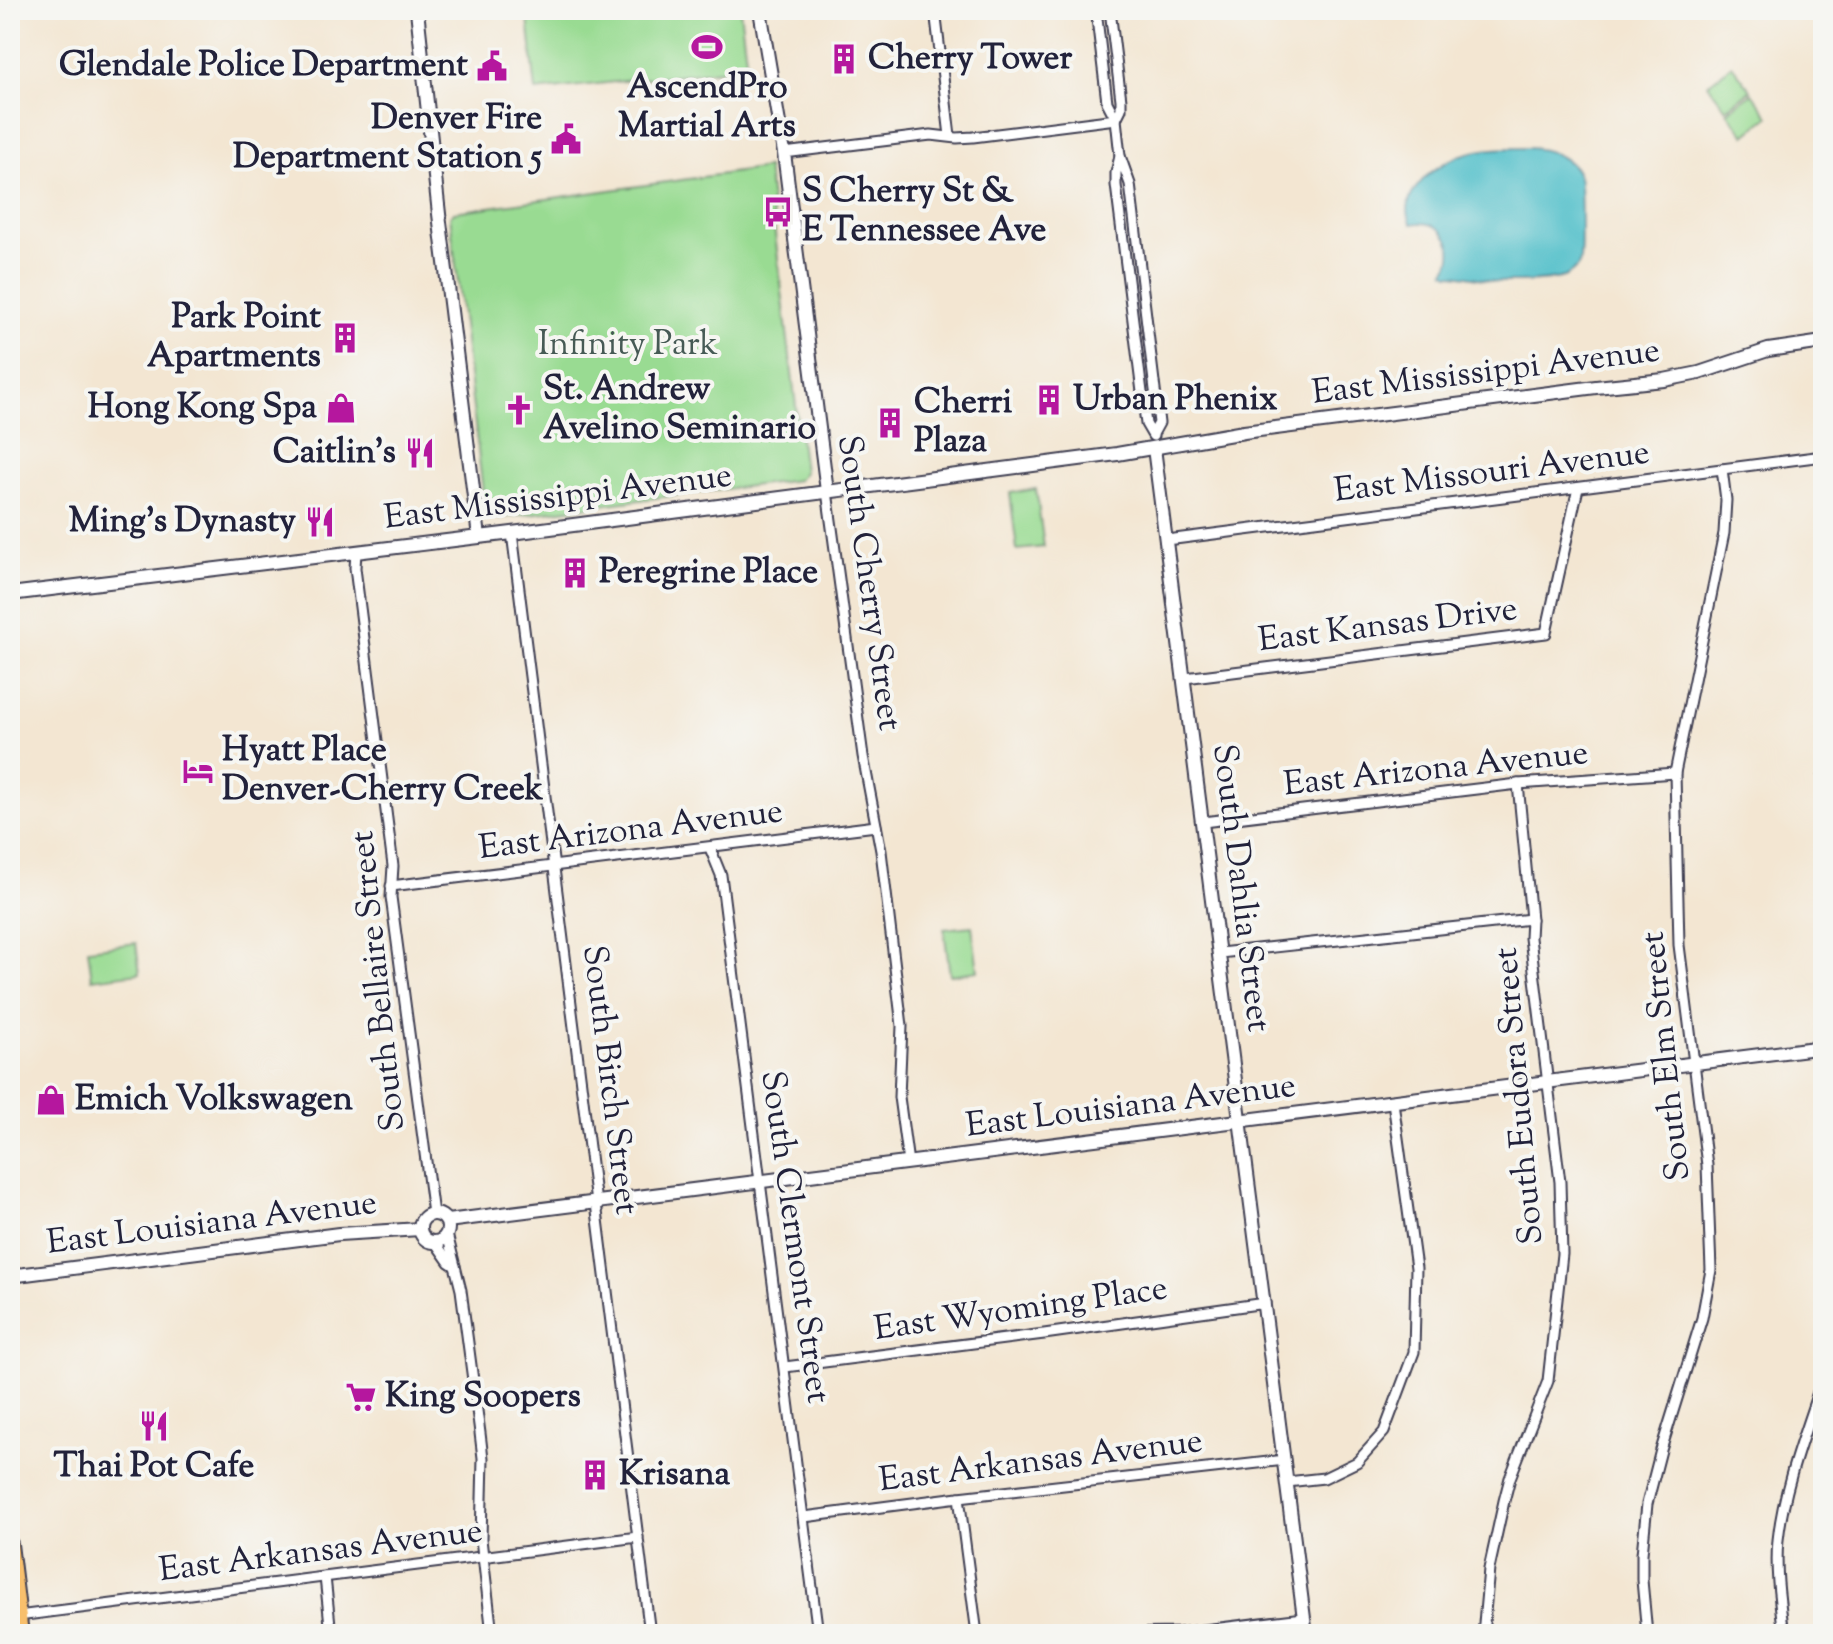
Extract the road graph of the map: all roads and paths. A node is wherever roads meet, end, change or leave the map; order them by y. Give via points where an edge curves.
1 (417, 10) edge
2 (760, 10) edge
3 (935, 10) edge
4 (1096, 10) edge
5 (1110, 10) edge
6 (1116, 119) junction
7 (950, 136) junction
8 (784, 153) junction
9 (1823, 342) edge
10 (1154, 441) junction
11 (1823, 456) edge
12 (1722, 469) junction
13 (1578, 488) junction
14 (827, 491) junction
15 (512, 533) junction
16 (479, 537) junction
17 (1167, 540) junction
18 (356, 552) junction
19 (10, 594) edge
20 (1185, 678) junction
21 (1675, 773) junction
22 (1823, 777) edge
23 (1518, 784) junction
24 (1203, 822) junction
25 (876, 826) junction
26 (710, 848) junction
27 (554, 866) junction
28 (391, 886) junction
29 (1823, 896) edge
30 (1531, 919) junction
31 (1220, 953) junction
32 (1823, 1047) edge
33 (1694, 1064) junction
34 (1548, 1082) junction
35 (1393, 1102) junction
36 (1241, 1121) junction
37 (908, 1163) junction
38 (759, 1182) junction
39 (597, 1202) junction
40 (433, 1214) junction
41 (447, 1228) junction
42 (420, 1229) junction
43 (435, 1242) junction
44 (455, 1266) junction
45 (10, 1276) edge
46 (1265, 1303) junction
47 (785, 1367) junction
48 (1823, 1377) edge
49 (1809, 1422) junction
50 (1823, 1425) edge
51 (1285, 1460) junction
52 (1287, 1482) junction
53 (959, 1497) junction
54 (804, 1517) junction
55 (638, 1537) junction
56 (10, 1544) edge
57 (483, 1557) junction
58 (325, 1577) junction
59 (14, 1617) edge
60 (1303, 1618) junction
61 (21, 1634) edge
62 (331, 1634) edge
63 (492, 1634) edge
64 (650, 1634) edge
65 (818, 1634) edge
66 (977, 1634) edge
67 (1110, 1634) edge
68 (1306, 1634) edge
69 (1483, 1634) edge
70 (1647, 1634) edge
71 (1784, 1634) edge

1 - 16 street
2 - 8 street, South Cherry Street
3 - 7 street
4 - 6 street, South Dahlia Street via 1107,102
5 - 6 street, South Dahlia Street via 1121,100
6 - 7 street
6 - 10 street, South Dahlia Street via 1146,308 1159,423
7 - 8 street
8 - 14 street, South Cherry Street
9 - 10 street, East Mississippi Avenue via 1762,352 1671,379
10 - 14 street, East Mississippi Avenue
10 - 17 street, South Dahlia Street
11 - 12 street, East Missouri Avenue
12 - 13 street, East Missouri Avenue
12 - 21 street, South Elm Street via 1724,533
13 - 17 street, East Missouri Avenue
13 - 20 street, East Kansas Drive via 1546,633
14 - 15 street, East Mississippi Avenue
14 - 25 street, South Cherry Street
15 - 16 street, East Mississippi Avenue
15 - 27 street, South Birch Street
16 - 18 street, East Mississippi Avenue
17 - 20 street, South Dahlia Street
18 - 19 street, East Mississippi Avenue
18 - 28 street, South Bellaire Street via 393,866
20 - 24 street, South Dahlia Street
21 - 23 street, East Arizona Avenue
21 - 33 street, South Elm Street via 1679,945
22 - 29 street
23 - 24 street, East Arizona Avenue
23 - 30 street, South Eudora Street
24 - 31 street, South Dahlia Street
25 - 26 street, East Arizona Avenue
25 - 37 street, South Cherry Street via 902,1026 899,1097
26 - 27 street, East Arizona Avenue
26 - 38 street, South Clermont Street via 721,875
27 - 28 street, East Arizona Avenue
27 - 39 street, South Birch Street
28 - 40 street, South Bellaire Street
30 - 31 street
30 - 34 street, South Eudora Street
31 - 36 street, South Dahlia Street
32 - 33 street, East Louisiana Avenue
33 - 34 street, East Louisiana Avenue
33 - 70 street, South Elm Street via 1707,1165 1711,1270 1647,1504 1642,1554
34 - 35 street, East Louisiana Avenue
34 - 69 street, South Eudora Street via 1563,1230 1548,1381 1501,1512
35 - 36 street, East Louisiana Avenue
35 - 52 street via 1416,1268 1414,1352 1384,1432 1357,1462 1324,1478
36 - 37 street, East Louisiana Avenue
36 - 46 street, South Dahlia Street
37 - 38 street, East Louisiana Avenue
38 - 39 street, East Louisiana Avenue
38 - 47 street, South Clermont Street
39 - 41 street, East Louisiana Avenue
39 - 55 street, South Birch Street
40 - 41 street via 443,1216
40 - 42 street
41 - 43 street via 444,1239
41 - 44 street
42 - 43 street via 426,1240
42 - 45 street, East Louisiana Avenue via 339,1234
43 - 44 street
44 - 57 street via 483,1458
46 - 47 street, East Wyoming Place
46 - 51 street, South Dahlia Street
47 - 54 street, South Clermont Street
48 - 49 street
49 - 50 street
49 - 71 street via 1778,1541
51 - 52 street, South Dahlia Street
51 - 53 street, East Arkansas Avenue
52 - 60 street, South Dahlia Street
53 - 54 street, East Arkansas Avenue
53 - 66 street
54 - 65 street, South Clermont Street
55 - 57 street, East Arkansas Avenue
55 - 64 street, South Birch Street
56 - 59 main road
57 - 58 street, East Arkansas Avenue
57 - 63 street
58 - 59 street, East Arkansas Avenue
58 - 62 street
59 - 61 main road
60 - 67 street via 1179,1633
60 - 68 street, South Dahlia Street

